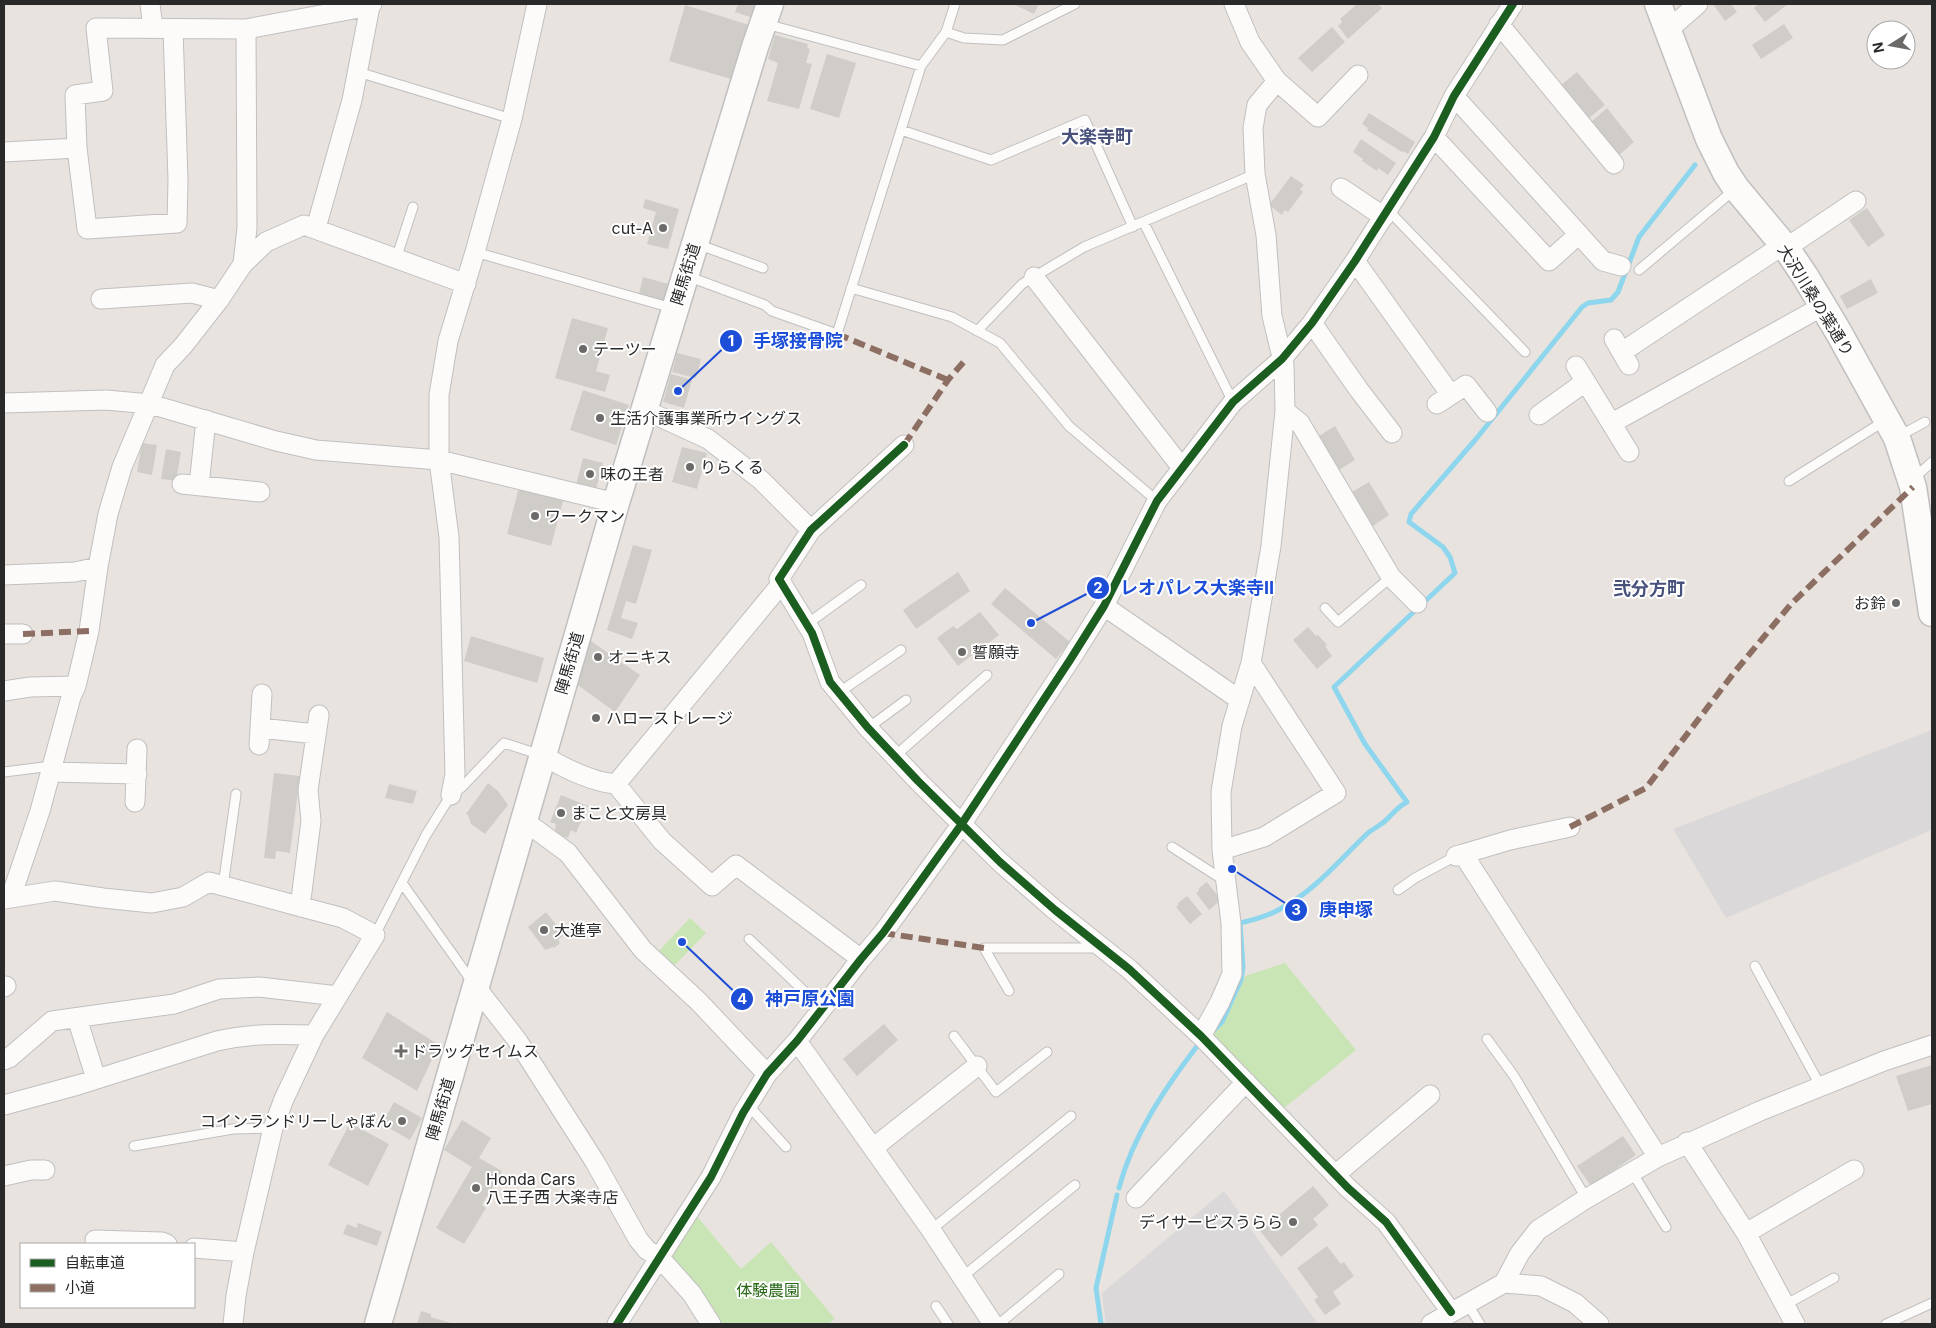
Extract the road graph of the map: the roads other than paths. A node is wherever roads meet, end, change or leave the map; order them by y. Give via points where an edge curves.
1 (150, 4) edge
2 (537, 4) edge
3 (954, 4) edge
4 (1075, 4) edge
5 (1234, 4) edge
6 (1513, 4) edge
7 (1658, 4) edge
8 (1698, 4) edge
9 (371, 5) edge
10 (767, 14) edge
11 (1499, 24) junction
12 (153, 28) junction
13 (173, 29) junction
14 (246, 29) junction
15 (1668, 30) junction
16 (946, 32) junction
17 (921, 66) junction
18 (358, 72) junction
19 (1358, 75) dead end
20 (1277, 81) junction
21 (1454, 96) junction
22 (512, 119) junction
23 (901, 130) junction
24 (1434, 138) junction
25 (77, 148) junction
26 (4, 152) edge
27 (1614, 164) dead end
28 (1255, 174) junction
29 (1341, 188) dead end
30 (1736, 188) junction
31 (1856, 201) dead end
32 (413, 207) dead end
33 (1386, 213) junction
34 (1144, 223) junction
35 (1133, 227) junction
36 (316, 228) junction
37 (1579, 234) junction
38 (695, 243) junction
39 (1784, 247) junction
40 (475, 252) junction
41 (396, 260) junction
42 (1356, 261) junction
43 (243, 264) junction
44 (763, 268) dead end
45 (1630, 268) joint
46 (685, 275) junction
47 (1034, 277) junction
48 (466, 284) junction
49 (851, 288) junction
50 (101, 300) dead end
51 (219, 300) junction
52 (1823, 306) junction
53 (675, 308) junction
54 (1312, 323) junction
55 (976, 331) junction
56 (1525, 352) dead end
57 (1622, 352) dead end
58 (1282, 359) junction
59 (1233, 402) junction
60 (4, 403) edge
61 (150, 404) junction
62 (645, 410) junction
63 (1284, 411) junction
64 (1487, 412) dead end
65 (1539, 415) dead end
66 (206, 420) junction
67 (1924, 422) dead end
68 (1612, 423) junction
69 (1891, 429) junction
70 (1392, 433) dead end
71 (904, 445) dead end
72 (1629, 452) dead end
73 (439, 460) junction
74 (1932, 462) edge
75 (1182, 468) junction
76 (1789, 481) dead end
77 (1911, 481) junction
78 (260, 492) dead end
79 (1157, 501) junction
80 (616, 503) junction
81 (811, 530) junction
82 (98, 567) junction
83 (4, 575) edge
84 (1391, 577) junction
85 (782, 583) junction
86 (861, 586) dead end
87 (1931, 599) edge
88 (1417, 603) dead end
89 (1104, 606) junction
90 (1325, 608) dead end
91 (807, 624) junction
92 (4, 634) edge
93 (23, 634) dead end
94 (901, 650) dead end
95 (1251, 663) junction
96 (987, 675) dead end
97 (76, 686) junction
98 (4, 691) edge
99 (838, 693) junction
100 (262, 694) dead end
101 (906, 700) dead end
102 (1240, 700) junction
103 (319, 715) dead end
104 (868, 728) junction
105 (316, 734) junction
106 (137, 749) dead end
107 (542, 756) junction
108 (895, 756) junction
109 (51, 769) junction
110 (4, 772) edge
111 (136, 774) junction
112 (616, 784) junction
113 (236, 794) dead end
114 (451, 795) junction
115 (135, 802) dead end
116 (524, 820) junction
117 (961, 825) junction
118 (1570, 827) dead end
119 (1172, 847) dead end
120 (1222, 850) junction
121 (1459, 855) junction
122 (1225, 881) junction
123 (402, 883) junction
124 (223, 886) junction
125 (1398, 890) dead end
126 (8, 897) edge
127 (300, 907) junction
128 (375, 935) junction
129 (749, 939) dead end
130 (1102, 948) junction
131 (861, 959) junction
132 (1755, 966) dead end
133 (475, 986) junction
134 (1009, 991) dead end
135 (338, 996) junction
136 (823, 1010) junction
137 (77, 1018) junction
138 (314, 1035) junction
139 (954, 1036) dead end
140 (1201, 1036) junction
141 (1488, 1039) dead end
142 (797, 1041) junction
143 (1932, 1044) edge
144 (1047, 1052) dead end
145 (4, 1060) edge
146 (977, 1066) junction
147 (767, 1074) junction
148 (96, 1079) junction
149 (1246, 1082) junction
150 (1822, 1087) junction
151 (1430, 1095) dead end
152 (4, 1104) edge
153 (748, 1105) junction
154 (1072, 1116) dead end
155 (273, 1128) junction
156 (1687, 1142) junction
157 (134, 1146) dead end
158 (786, 1147) dead end
159 (873, 1148) junction
160 (1658, 1157) junction
161 (45, 1170) dead end
162 (1854, 1170) dead end
163 (1632, 1172) junction
164 (1335, 1175) junction
165 (4, 1176) edge
166 (1075, 1185) dead end
167 (1136, 1198) dead end
168 (1586, 1198) junction
169 (1666, 1227) dead end
170 (931, 1230) junction
171 (1746, 1233) junction
172 (95, 1240) dead end
173 (164, 1243) edge
174 (195, 1248) edge
175 (244, 1252) junction
176 (660, 1258) junction
177 (1059, 1274) dead end
178 (961, 1278) junction
179 (1834, 1278) dead end
180 (1504, 1283) junction
181 (1467, 1303) junction
182 (1932, 1303) edge
183 (1785, 1305) junction
184 (936, 1306) dead end
185 (1451, 1312) junction
186 (234, 1324) edge
187 (378, 1324) edge
188 (617, 1324) edge
189 (712, 1324) edge
190 (948, 1324) edge
191 (993, 1324) edge
192 (999, 1324) edge
193 (1431, 1324) edge
194 (1480, 1324) edge
195 (1599, 1324) edge
196 (1795, 1324) edge
197 (1886, 1324) edge

1 - 12 street
2 - 22 street
3 - 16 lane
4 - 16 lane via 1003,40 964,38
5 - 20 street via 1250,42
6 - 11 street
7 - 15 main road, 大沢川桑の葉通り
8 - 15 street
9 - 14 street
9 - 18 street
10 - 17 lane
10 - 38 main road, 陣馬街道
11 - 21 street
11 - 27 street
12 - 13 street
12 - 25 street via 96,28 103,91 75,95
13 - 14 street
13 - 25 street via 177,222 87,229
14 - 43 street via 246,228
15 - 30 main road, 大沢川桑の葉通り via 1709,139
16 - 17 lane
17 - 23 lane
18 - 22 lane
18 - 36 street
19 - 20 street via 1318,117
20 - 28 street via 1257,105 1253,128
21 - 24 street
21 - 37 street
22 - 40 street
23 - 35 lane via 991,160 1085,120
23 - 49 lane
24 - 33 street
24 - 37 street via 1549,261
25 - 26 street
28 - 34 lane
28 - 58 street via 1266,235 1272,316
29 - 33 street
30 - 39 main road, 大沢川桑の葉通り
30 - 45 lane
31 - 39 street
32 - 41 lane
33 - 42 street
33 - 56 lane
34 - 35 lane
34 - 59 lane
35 - 47 lane via 1084,247
36 - 41 street
36 - 43 street via 304,225 266,242
37 - 45 street via 1603,261
38 - 44 lane
38 - 46 main road, 陣馬街道
39 - 52 main road, 大沢川桑の葉通り
39 - 57 street via 1707,306
40 - 48 street
40 - 53 lane
41 - 48 street
42 - 54 street
42 - 64 street via 1444,400 1466,385
43 - 51 street
46 - 49 lane via 837,334
46 - 53 main road, 陣馬街道
47 - 55 lane via 1022,284
47 - 75 street
48 - 73 street via 448,341 439,395
49 - 55 lane via 952,317
50 - 51 street via 192,292
51 - 61 street via 165,365
52 - 68 street
52 - 69 main road, 大沢川桑の葉通り
53 - 62 main road, 陣馬街道
54 - 58 street
54 - 70 street
55 - 79 lane via 1000,344 1069,426
58 - 59 street
58 - 63 street
59 - 75 street
60 - 61 street via 106,400
61 - 66 street
61 - 82 street via 122,467 108,514
62 - 80 main road, 陣馬街道
62 - 81 street via 708,439 761,480
63 - 84 street via 1300,423
63 - 95 street via 1271,546
65 - 68 street via 1581,374
66 - 73 street via 316,450
66 - 78 street via 190,485
67 - 69 lane
68 - 72 street
69 - 76 lane
69 - 77 main road, 大沢川桑の葉通り
71 - 81 street
73 - 80 street
73 - 114 street via 449,537 455,774
74 - 77 lane
75 - 79 street
77 - 87 main road, 大沢川桑の葉通り
79 - 89 street
80 - 107 main road, 陣馬街道
81 - 85 street via 779,579
82 - 83 street via 75,572
82 - 97 street via 89,630
84 - 88 street
84 - 90 lane via 1338,622
85 - 91 street
85 - 112 street
86 - 91 lane
89 - 102 street
89 - 117 street
91 - 99 street via 830,682
92 - 93 street
94 - 99 lane
95 - 102 street
95 - 120 street via 1336,793 1264,837
96 - 108 lane
97 - 98 street
97 - 109 street
99 - 104 street
100 - 105 street via 259,737
101 - 104 lane
102 - 120 street via 1232,726 1221,792
103 - 105 street
104 - 108 street
105 - 127 street via 308,790 311,820
106 - 111 street
107 - 112 street via 581,774
107 - 114 lane via 504,743
107 - 116 main road, 陣馬街道
108 - 117 street
109 - 110 lane
109 - 111 street
109 - 126 street via 40,811
111 - 115 street
112 - 131 street via 662,841 712,886 736,865
113 - 124 lane
114 - 123 lane
116 - 133 main road, 陣馬街道
116 - 147 street via 568,853 643,950 699,1002
117 - 130 street
117 - 131 street
118 - 121 street
119 - 122 lane
120 - 122 street
121 - 125 lane
121 - 160 street
122 - 140 street via 1231,923 1232,974
123 - 128 lane
123 - 133 lane
124 - 126 street via 209,882 183,897 152,903 55,891
124 - 127 street
127 - 128 street via 343,918
128 - 135 street
129 - 136 lane
130 - 134 lane via 984,948
130 - 140 street via 1130,969
131 - 136 street
132 - 150 lane
133 - 176 street via 517,1040 595,1162 638,1239
133 - 187 main road, 陣馬街道
135 - 137 street via 259,987 220,989 174,1004
135 - 138 street
136 - 142 street
137 - 145 street via 52,1021
137 - 148 street
138 - 148 street via 262,1033 238,1036
138 - 155 street
139 - 146 lane
140 - 149 street
141 - 168 lane via 1514,1076
142 - 147 street
142 - 159 street
143 - 150 street
144 - 146 lane via 996,1092
146 - 159 street
147 - 153 street
148 - 152 street
149 - 164 street
149 - 167 street
150 - 156 street
151 - 164 street
153 - 158 lane
153 - 176 street via 711,1177
154 - 170 lane
155 - 157 lane via 233,1129
155 - 175 street
156 - 160 street
156 - 171 street
159 - 170 street
160 - 163 street
161 - 165 street
162 - 171 street
163 - 168 street
163 - 169 lane
164 - 185 street via 1386,1222
166 - 178 lane
168 - 180 street via 1538,1230 1520,1253
170 - 178 street
171 - 183 street
172 - 173 street
174 - 175 street
175 - 186 street
176 - 188 street
176 - 189 street via 692,1294
177 - 192 lane
178 - 191 street
179 - 183 lane
180 - 181 street
180 - 195 street via 1541,1286 1575,1304
181 - 185 street
181 - 194 lane
182 - 197 lane
183 - 196 street
184 - 190 lane
185 - 193 street

